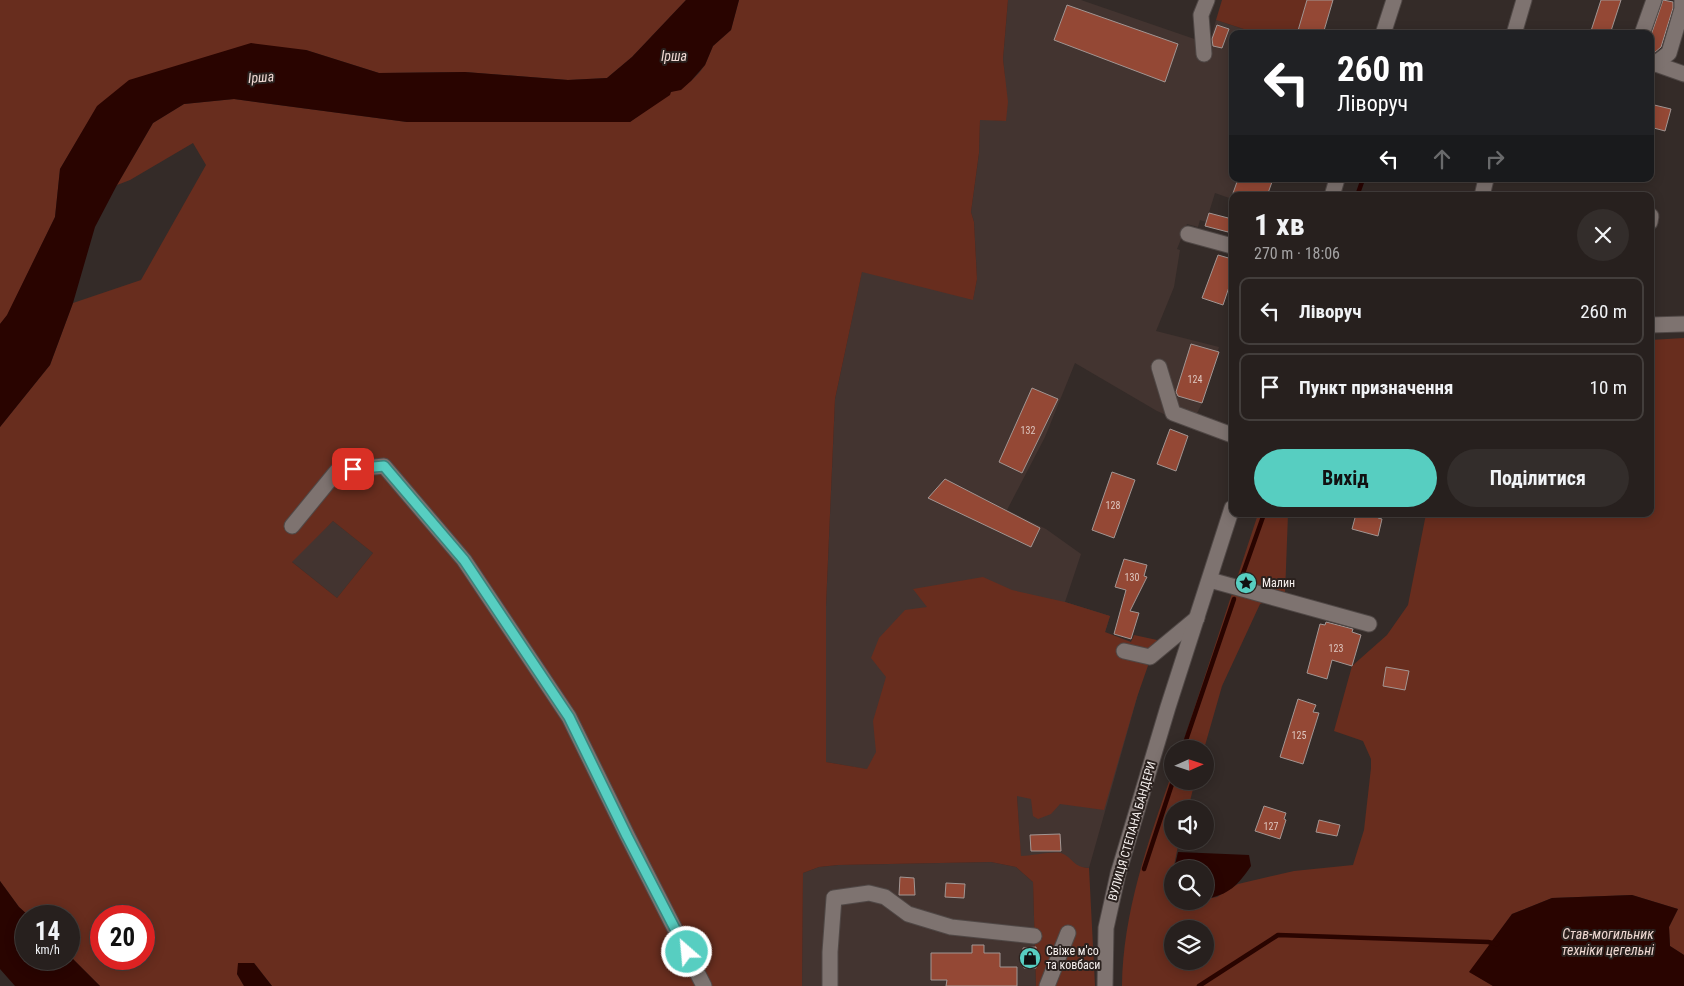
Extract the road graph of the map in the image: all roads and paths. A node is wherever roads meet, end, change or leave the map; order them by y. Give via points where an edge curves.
1 (1394, 0) edge
2 (1524, 0) edge
3 (1654, 0) edge
4 (1682, 0) edge
5 (1210, 6) edge
6 (1384, 30) edge
7 (1515, 30) edge
8 (1643, 30) edge
9 (1204, 54) dead end
10 (1654, 62) edge
11 (1654, 64) edge
12 (1684, 74) edge
13 (1188, 234) dead end
14 (1229, 245) edge
15 (1684, 324) edge
16 (1654, 325) edge
17 (1159, 367) dead end
18 (1229, 434) edge
19 (1229, 517) edge
20 (292, 526) dead end
21 (1210, 580) junction
22 (1197, 618) junction
23 (1369, 624) dead end
24 (1124, 651) dead end
25 (1068, 932) dead end
26 (1034, 936) dead end
27 (704, 986) edge
28 (830, 986) edge
29 (1047, 986) edge
30 (1105, 986) edge

1 - 6 street
2 - 7 street
3 - 8 street
4 - 10 street via 1669,53
5 - 9 street
11 - 12 street
13 - 14 street
15 - 16 street
17 - 18 street via 1173,414
19 - 21 street, ВУЛИЦЯ СТЕПАНА БАНДЕРИ
20 - 27 street via 337,471 384,466 464,560 569,717
21 - 22 street, ВУЛИЦЯ СТЕПАНА БАНДЕРИ
21 - 23 street
22 - 24 street via 1150,657
22 - 30 street, ВУЛИЦЯ СТЕПАНА БАНДЕРИ via 1118,874 1106,928
25 - 29 street
26 - 28 street via 951,927 908,914 885,897 869,893 834,898

